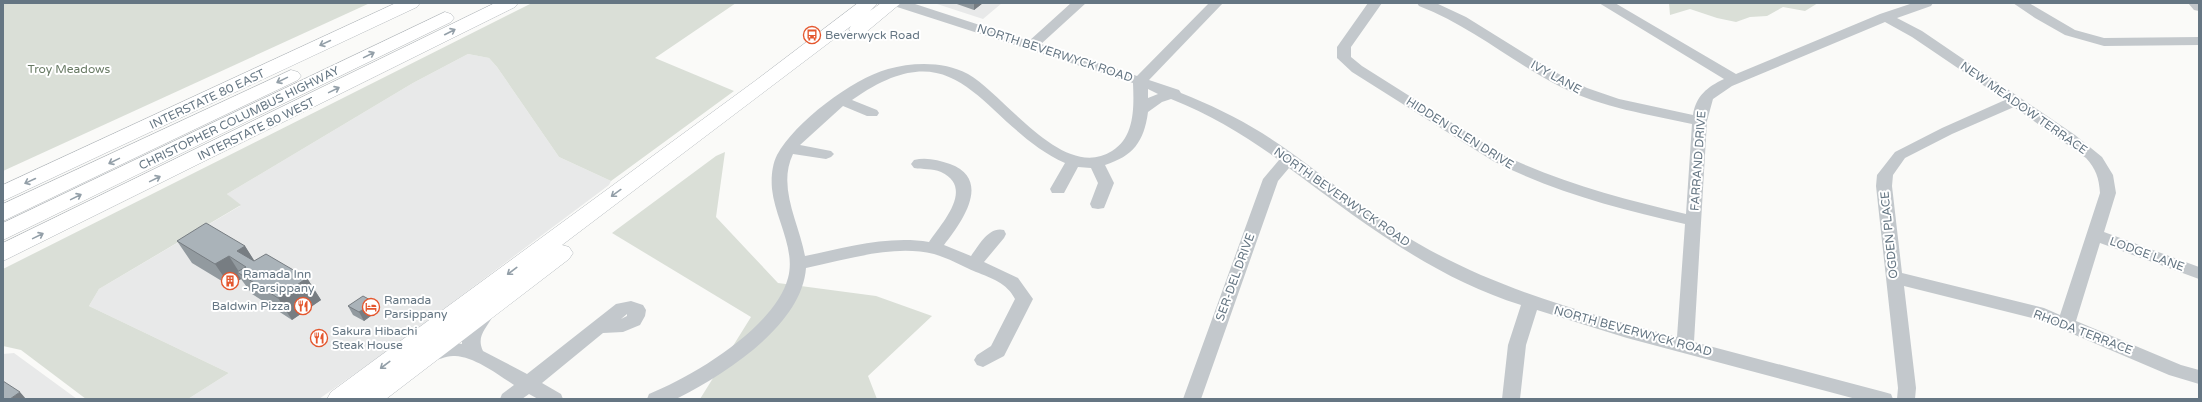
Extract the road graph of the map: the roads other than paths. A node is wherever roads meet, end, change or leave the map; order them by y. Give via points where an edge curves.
1 (411, 3) edge
2 (443, 3) edge
3 (475, 3) edge
4 (509, 3) edge
5 (869, 3) edge
6 (892, 3) edge
7 (899, 3) edge
8 (1079, 3) edge
9 (1216, 3) edge
10 (1375, 3) edge
11 (1424, 3) edge
12 (1606, 3) edge
13 (1926, 3) edge
14 (2020, 3) edge
15 (2195, 3) edge
16 (2199, 8) edge
17 (1885, 17) junction
18 (2199, 41) edge
19 (1032, 45) junction
20 (1735, 80) junction
21 (1140, 81) junction
22 (1174, 93) junction
23 (842, 101) junction
24 (2015, 101) junction
25 (1141, 110) junction
26 (872, 113) dead end
27 (1700, 121) junction
28 (789, 148) junction
29 (826, 154) dead end
30 (1288, 159) junction
31 (1074, 161) junction
32 (1096, 162) junction
33 (919, 164) dead end
34 (1058, 189) dead end
35 (3, 194) edge
36 (1098, 204) dead end
37 (3, 213) edge
38 (1694, 221) junction
39 (3, 232) edge
40 (998, 234) dead end
41 (2094, 235) junction
42 (933, 248) junction
43 (3, 254) edge
44 (797, 264) junction
45 (973, 264) junction
46 (2199, 273) edge
47 (1894, 277) junction
48 (1531, 302) junction
49 (492, 305) junction
50 (2066, 324) junction
51 (599, 326) dead end
52 (1685, 346) junction
53 (477, 356) junction
54 (983, 360) dead end
55 (417, 361) junction
56 (2199, 377) edge
57 (527, 385) junction
58 (340, 399) edge
59 (367, 399) edge
60 (509, 399) edge
61 (554, 399) edge
62 (656, 399) edge
63 (1192, 399) edge
64 (1511, 399) edge
65 (1884, 399) edge
66 (1906, 399) edge

1 -> 35 highway, INTERSTATE 80 EAST
2 -> 37 highway, CHRISTOPHER COLUMBUS HIGHWAY
39 -> 3 highway, CHRISTOPHER COLUMBUS HIGHWAY
43 -> 4 highway, INTERSTATE 80 WEST
5 -> 58 highway
6 - 49 highway
7 - 19 street, NORTH BEVERWYCK ROAD
8 - 19 street
9 - 21 street
10 - 38 street, HIDDEN GLEN DRIVE via 1344,47 1344,58 1357,69 1520,170 1565,188
11 - 27 street, IVY LANE via 1463,19 1553,77 1583,92 1610,101
12 - 20 street
13 - 17 street, FARRAND DRIVE
14 - 18 street via 2069,33 2090,40
15 - 16 street
17 - 20 street, FARRAND DRIVE
17 - 24 street, NEW MEADOW TERRACE via 1917,34
19 - 21 street, NORTH BEVERWYCK ROAD
20 - 27 street, FARRAND DRIVE via 1714,89 1708,95 1701,108
21 - 22 street, NORTH BEVERWYCK ROAD
21 - 25 street
22 - 25 street via 1157,99
22 - 30 street, NORTH BEVERWYCK ROAD via 1238,124
23 - 26 street
23 - 28 street via 813,124
23 - 31 street via 864,85 889,72 913,68 950,72 970,81 1049,150
24 - 41 street, NEW MEADOW TERRACE via 2091,154 2102,168 2108,181 2108,193
24 - 47 street, OGDEN PLACE via 1940,134 1900,155 1891,165 1885,175 1884,186
25 - 32 street via 1138,128 1130,144 1112,158
27 - 38 street, FARRAND DRIVE
28 - 29 street
28 - 44 street via 783,158 780,182
30 - 48 street, NORTH BEVERWYCK ROAD via 1413,248 1480,283
30 - 63 street, SER-DEL DRIVE via 1271,179
31 - 32 street
31 - 34 street
32 - 36 street via 1106,183
33 - 42 street via 931,163 948,168 960,181 963,191 962,206 958,215
38 - 52 street, FARRAND DRIVE
40 - 45 street
41 - 46 street, LODGE LANE
41 - 50 street, NEW MEADOW TERRACE
42 - 44 street via 912,245 864,250
42 - 45 street
44 - 62 street via 794,289 781,312 771,323 688,385
45 - 54 street via 1005,277 1018,287 1024,299 998,351
47 - 50 street, RHODA TERRACE via 2004,304
47 - 66 street, OGDEN PLACE
48 - 52 street, NORTH BEVERWYCK ROAD
48 - 64 street via 1517,345
49 - 53 street via 471,334 470,346
49 - 55 highway
50 - 56 street, RHODA TERRACE via 2176,370
51 - 57 street
52 - 65 street, NORTH BEVERWYCK ROAD
53 - 55 street via 457,349
53 - 57 street
55 - 59 highway
57 - 60 street
57 - 61 street

